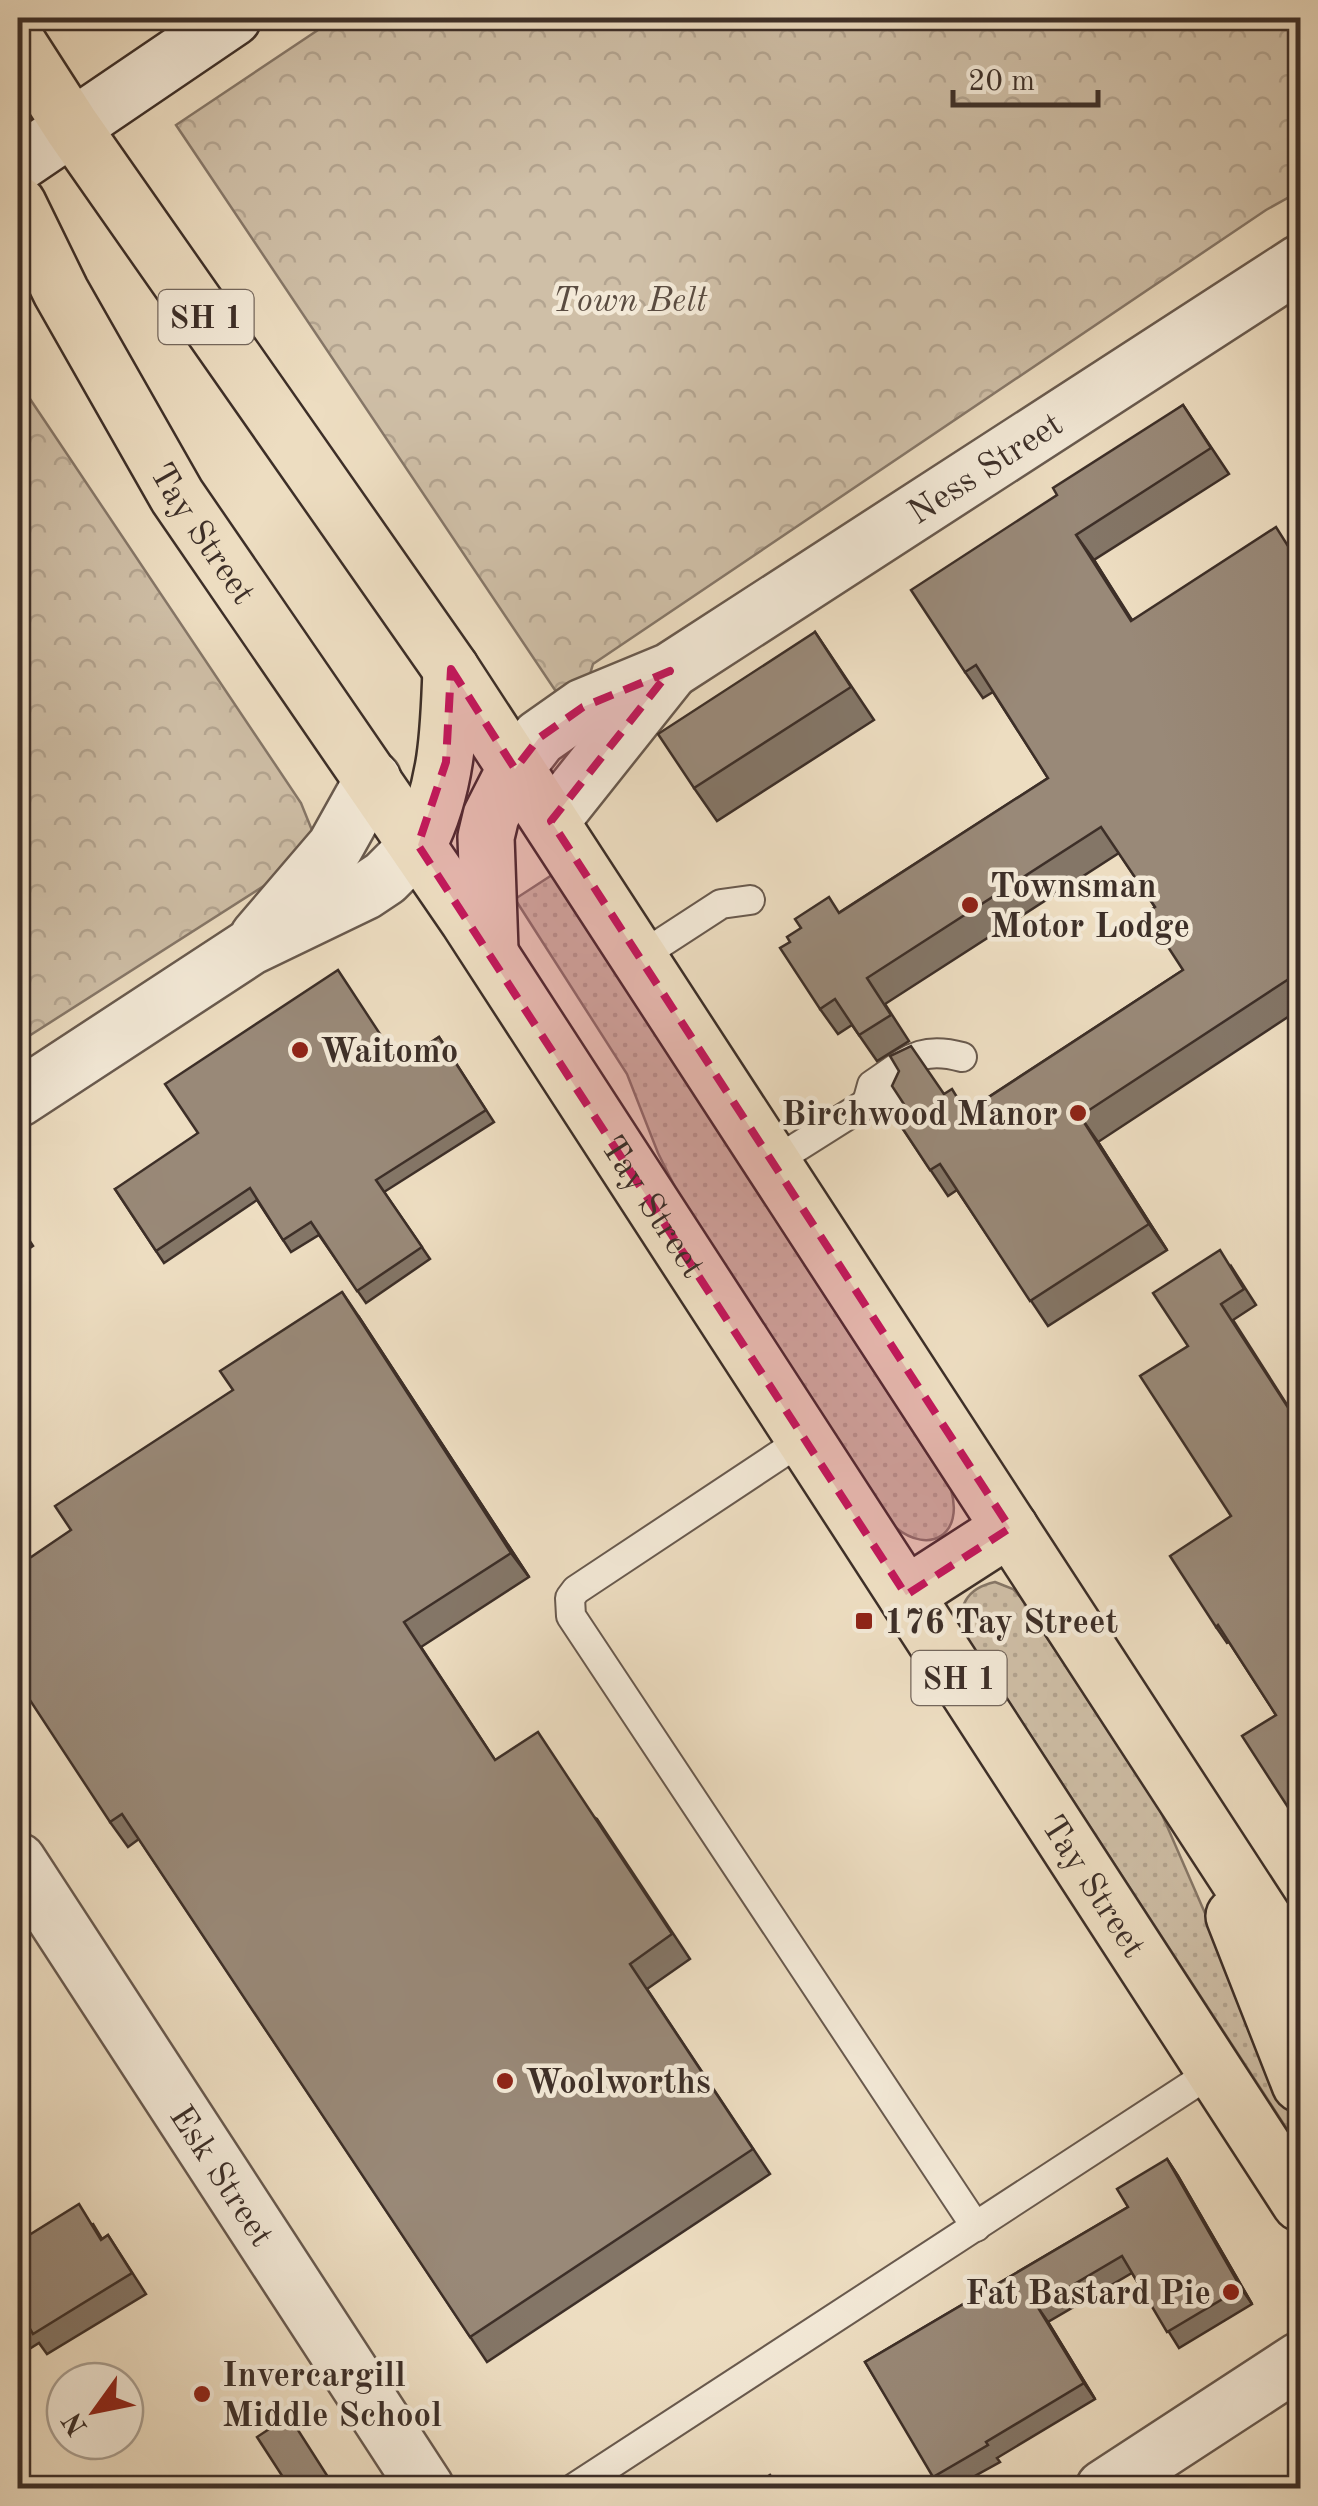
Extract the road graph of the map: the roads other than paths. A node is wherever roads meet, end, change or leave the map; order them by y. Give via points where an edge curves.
1 (233, 18) edge
2 (18, 43) edge
3 (72, 127) junction
4 (18, 164) edge
5 (18, 204) edge
6 (1300, 263) edge
7 (450, 669) junction
8 (670, 672) junction
9 (515, 769) junction
10 (373, 779) junction
11 (551, 821) junction
12 (418, 845) junction
13 (750, 900) dead end
14 (250, 947) junction
15 (490, 954) junction
16 (638, 958) junction
17 (932, 1076) edge
18 (900, 1097) edge
19 (18, 1099) edge
20 (867, 1103) junction
21 (772, 1163) junction
22 (805, 1438) junction
23 (1010, 1528) junction
24 (906, 1595) junction
25 (1169, 1773) junction
26 (18, 1861) edge
27 (1300, 1974) edge
28 (1215, 2070) junction
29 (1300, 2084) edge
30 (1300, 2203) edge
31 (976, 2227) junction
32 (1300, 2360) edge
33 (426, 2488) edge
34 (574, 2488) edge
35 (1104, 2488) edge

1 - 3 street
2 - 3 highway, SH 1
3 - 4 street
3 - 7 highway, SH 1
5 - 10 highway, Tay Street / SH 1 via 177,496
6 - 8 street, Ness Street
7 - 9 highway, SH 1
7 - 12 highway via 446,762
8 - 9 street, Ness Street via 583,707 539,738
8 - 11 street, Ness Street
9 - 11 highway, SH 1
9 - 15 highway via 486,837
10 - 12 highway, Tay Street / SH 1
10 - 14 street via 335,847
11 - 16 highway, SH 1
12 - 14 street via 364,892
12 - 15 highway, Tay Street / SH 1
13 - 16 lane via 721,904
14 - 19 street
15 - 22 highway, Tay Street / SH 1
16 - 21 highway, SH 1
17 - 20 lane via 962,1058 919,1054 872,1085
18 - 20 lane via 887,1106
20 - 21 lane
21 - 23 highway, SH 1
22 - 24 highway, Tay Street / SH 1
22 - 31 lane via 576,1590 571,1616
23 - 24 highway
23 - 25 highway, SH 1
24 - 28 highway, Tay Street / SH 1
25 - 27 highway, SH 1
25 - 29 highway via 1216,1871
26 - 33 street, Esk Street
28 - 30 highway, Tay Street / SH 1
28 - 31 lane
31 - 34 lane
32 - 35 street

